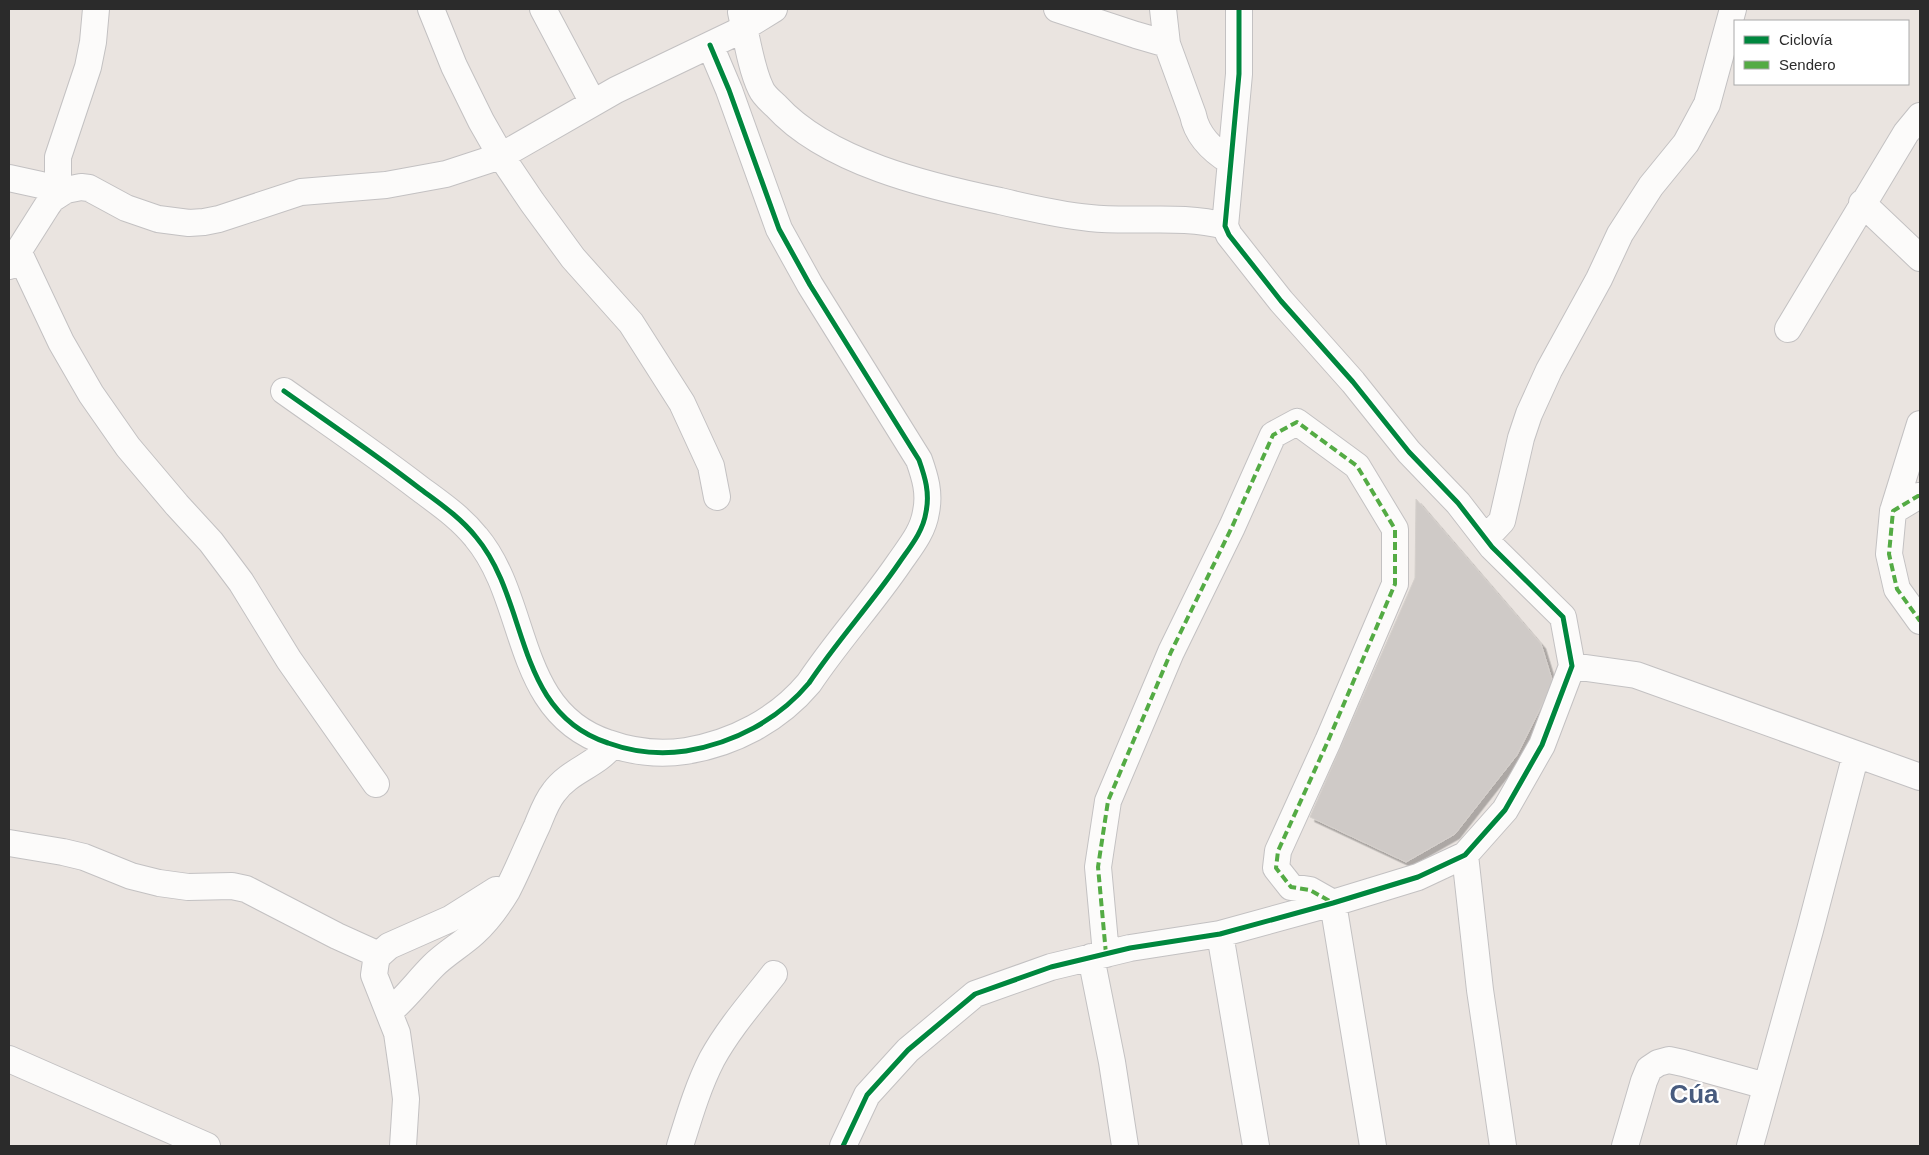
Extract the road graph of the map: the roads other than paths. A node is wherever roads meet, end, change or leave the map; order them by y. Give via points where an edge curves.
1 (96, 9) edge
2 (431, 9) edge
3 (543, 9) edge
4 (774, 9) edge
5 (1057, 9) edge
6 (1163, 9) edge
7 (1239, 9) edge
8 (1733, 9) edge
9 (742, 18) edge
10 (1167, 44) junction
11 (710, 45) junction
12 (593, 103) junction
13 (1920, 116) edge
14 (501, 156) junction
15 (1231, 162) junction
16 (9, 178) edge
17 (58, 194) junction
18 (1862, 203) junction
19 (1225, 226) junction
20 (1920, 258) edge
21 (14, 260) edge
22 (1788, 329) dead end
23 (284, 390) dead end
24 (1920, 424) edge
25 (1920, 496) edge
26 (717, 497) dead end
27 (1893, 511) junction
28 (1486, 538) junction
29 (1920, 622) edge
30 (1572, 666) junction
31 (612, 745) junction
32 (1856, 754) junction
33 (1920, 777) edge
34 (376, 784) dead end
35 (9, 843) edge
36 (1465, 855) junction
37 (507, 891) junction
38 (1333, 903) junction
39 (1220, 934) junction
40 (379, 955) junction
41 (1098, 956) junction
42 (774, 974) dead end
43 (389, 1012) junction
44 (9, 1059) edge
45 (1766, 1086) junction
46 (207, 1146) edge
47 (404, 1146) edge
48 (680, 1146) edge
49 (843, 1146) edge
50 (1126, 1146) edge
51 (1256, 1146) edge
52 (1372, 1146) edge
53 (1503, 1146) edge
54 (1626, 1146) edge
55 (1750, 1146) edge

1 - 17 street via 88,67 58,157
2 - 14 street via 454,66
3 - 12 street
4 - 9 street
5 - 10 street
6 - 10 street
7 - 15 street via 1239,74
8 - 28 street via 1714,83 1701,117 1686,143 1633,212 1549,370 1521,438 1502,522
9 - 11 street
9 - 19 street via 761,91 785,117 828,145 873,166 985,198 1079,216 1181,219
10 - 15 street via 1194,115 1195,126 1210,145
11 - 12 street
11 - 31 street via 779,229 810,285 919,460 927,482 928,504 924,524 892,574 809,683 782,711 752,729 700,749 660,753
12 - 14 street
13 - 18 street
14 - 17 street via 417,181 301,192 204,222 158,219 126,208 89,188 73,188
14 - 26 street via 573,258 631,323 682,402 711,466
15 - 19 street
16 - 17 street via 42,185
17 - 21 street
18 - 20 street
18 - 22 street
19 - 28 street via 1281,301
21 - 34 street via 91,394 128,446 241,582 289,660
23 - 31 street via 398,472 468,528 486,550 500,577 525,651 541,686 574,725
24 - 27 street
25 - 27 street
27 - 29 street via 1888,554 1897,589
28 - 30 street via 1563,617
30 - 32 street via 1636,674
30 - 36 street via 1542,745 1505,810
31 - 37 street via 597,760 566,778 554,792
32 - 33 street
32 - 45 street
35 - 40 street via 77,856 152,881 188,887 221,885 246,889
36 - 38 street via 1418,877
36 - 53 street via 1480,990
37 - 40 street via 496,890 450,919 389,946
37 - 43 street via 481,926 447,952
38 - 39 street
38 - 41 street via 1310,890 1291,886 1276,868 1278,851 1395,584 1395,529 1356,466 1298,422 1273,436 1171,652 1108,801 1098,867
38 - 52 street
39 - 41 street
39 - 51 street
40 - 43 street via 374,974
41 - 49 street via 1051,966 975,994 908,1050 867,1095
41 - 50 street
42 - 48 street via 712,1059
43 - 47 street via 397,1033 404,1075
44 - 46 street
45 - 54 street via 1669,1060 1658,1063 1649,1069
45 - 55 street

